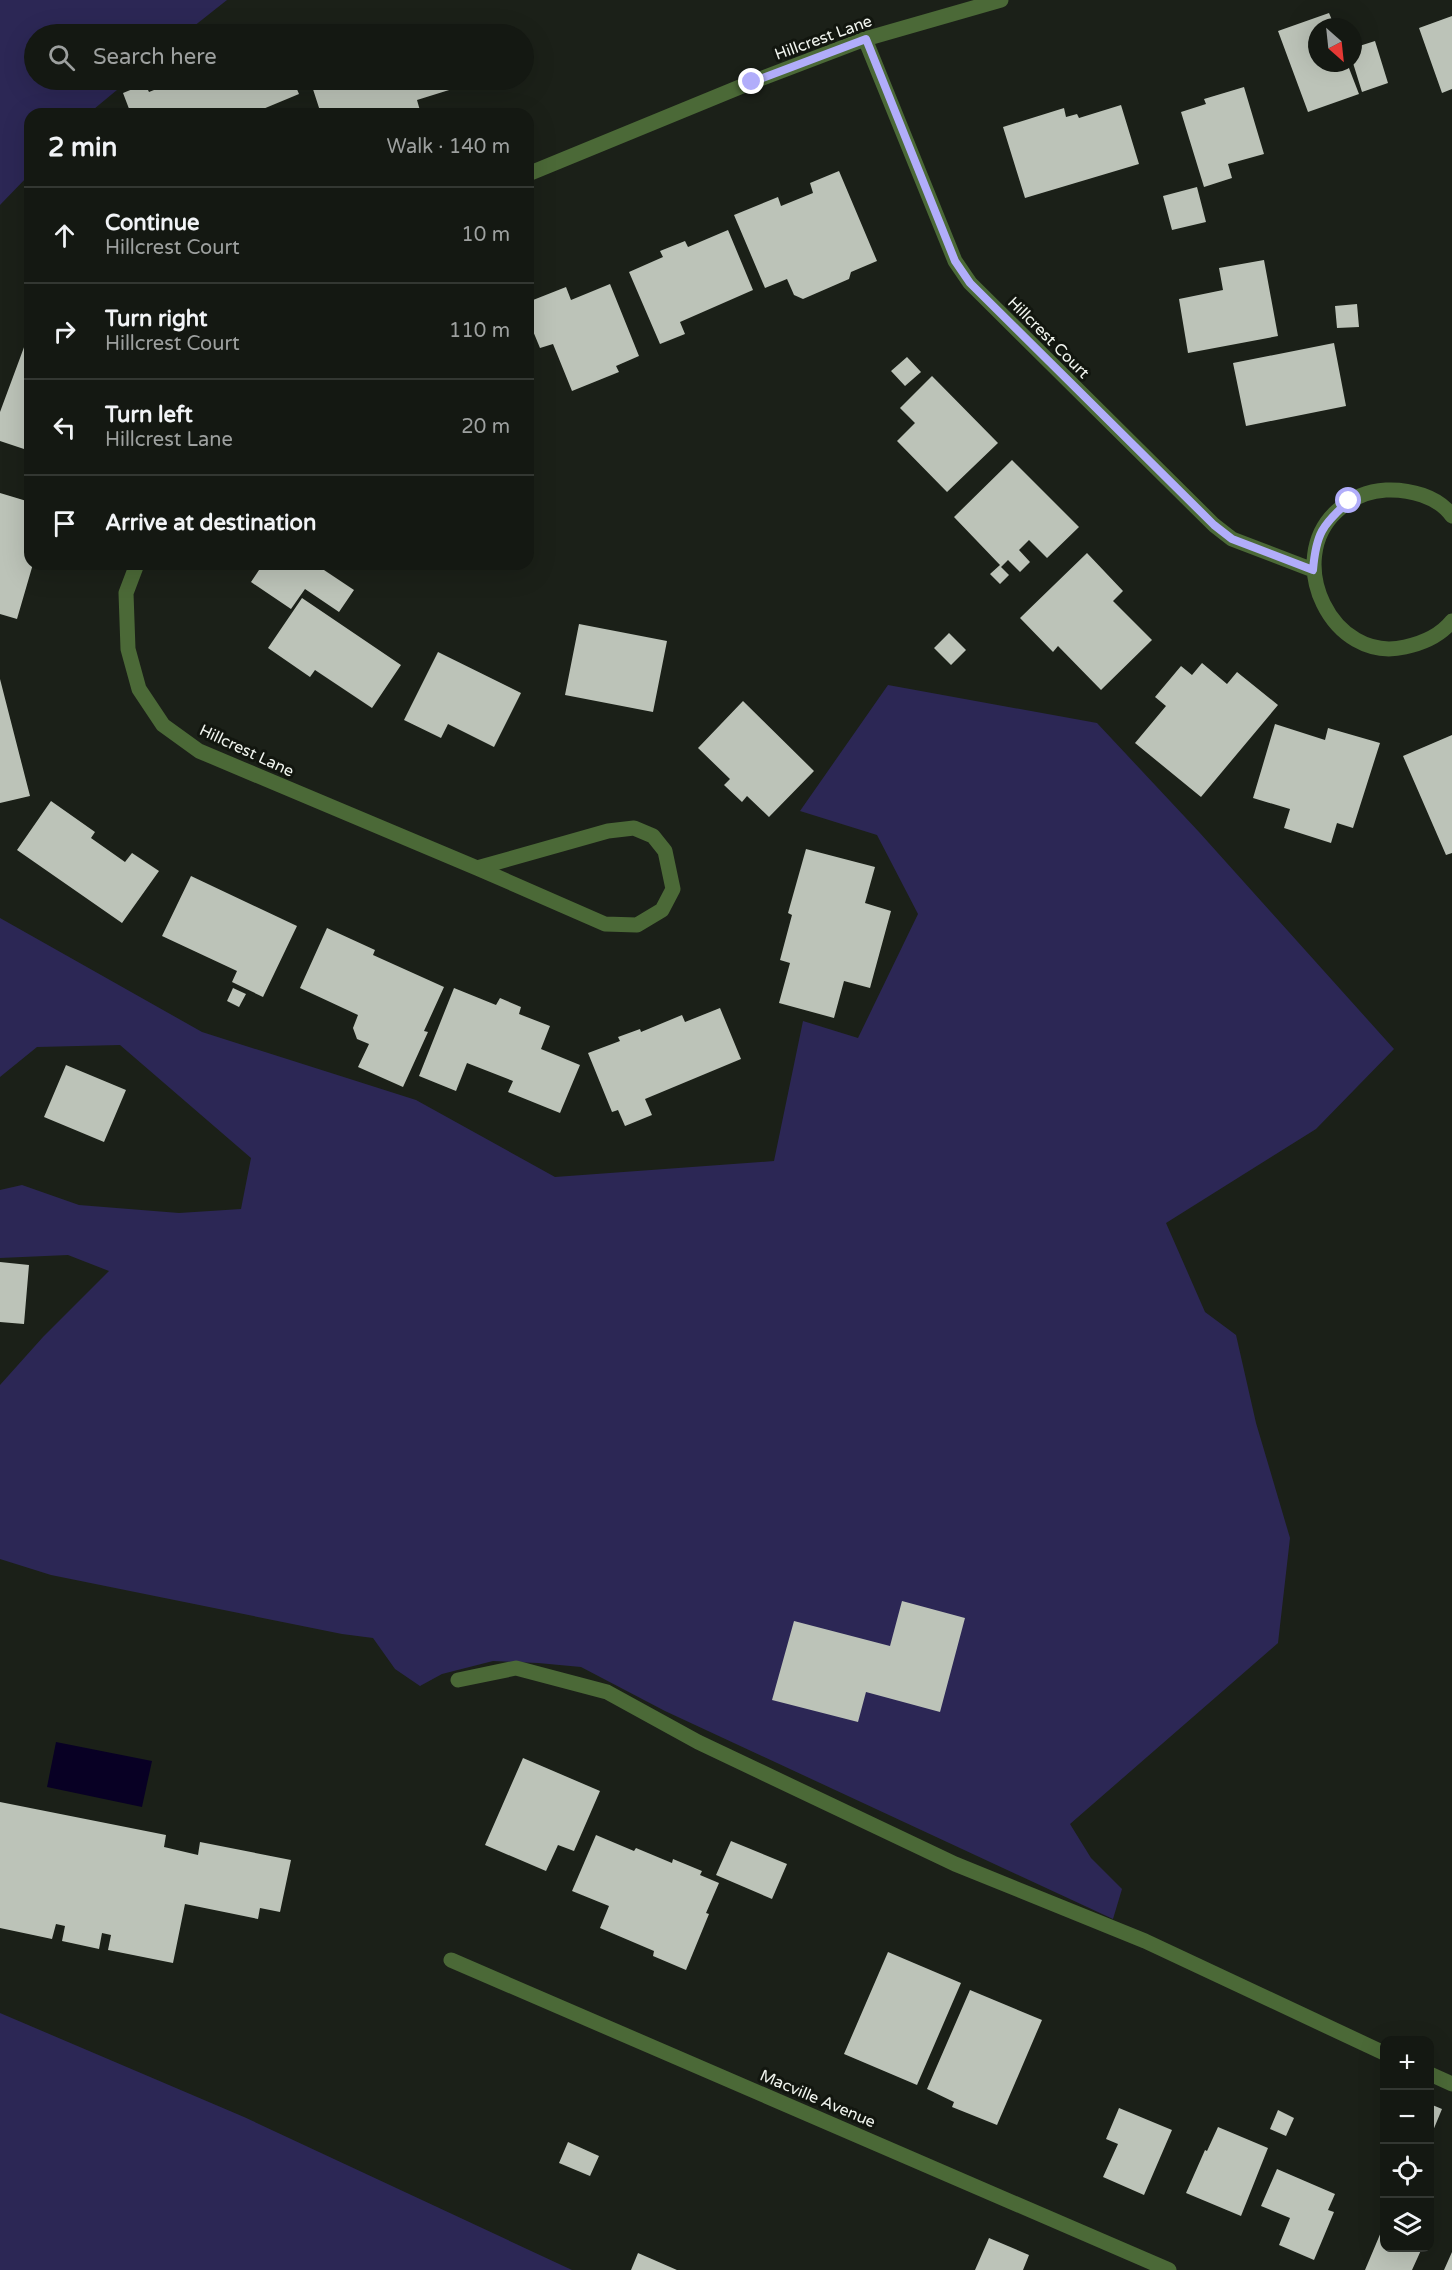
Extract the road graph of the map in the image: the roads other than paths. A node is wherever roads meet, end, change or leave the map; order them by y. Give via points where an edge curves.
1 (1001, 0) edge
2 (866, 39) junction
3 (534, 172) edge
4 (1452, 516) edge
5 (135, 570) edge
6 (1313, 570) junction
7 (1452, 621) edge
8 (477, 868) junction
9 (458, 1680) dead end
10 (452, 1960) dead end
11 (1380, 2050) edge
12 (1434, 2075) edge
13 (1452, 2084) edge
14 (1169, 2270) edge

1 - 2 street, Hillcrest Lane
2 - 3 street, Hillcrest Lane
2 - 6 street, Hillcrest Court via 955,261 970,283 1214,525 1232,539
4 - 6 street via 1427,496 1401,489 1374,490 1349,501 1329,519 1316,543
5 - 8 street, Hillcrest Lane via 126,593 128,648 139,689 163,725 199,751
6 - 7 street via 1319,595 1330,616 1349,635 1370,647 1396,650 1421,644 1444,631
8 - 8 street, Hillcrest Lane via 605,924 637,925 662,910 673,889 665,851 653,836 634,828 608,831
9 - 11 street via 516,1668 608,1692 698,1742 955,1864 1145,1941
10 - 14 street, Macville Avenue
12 - 13 street

